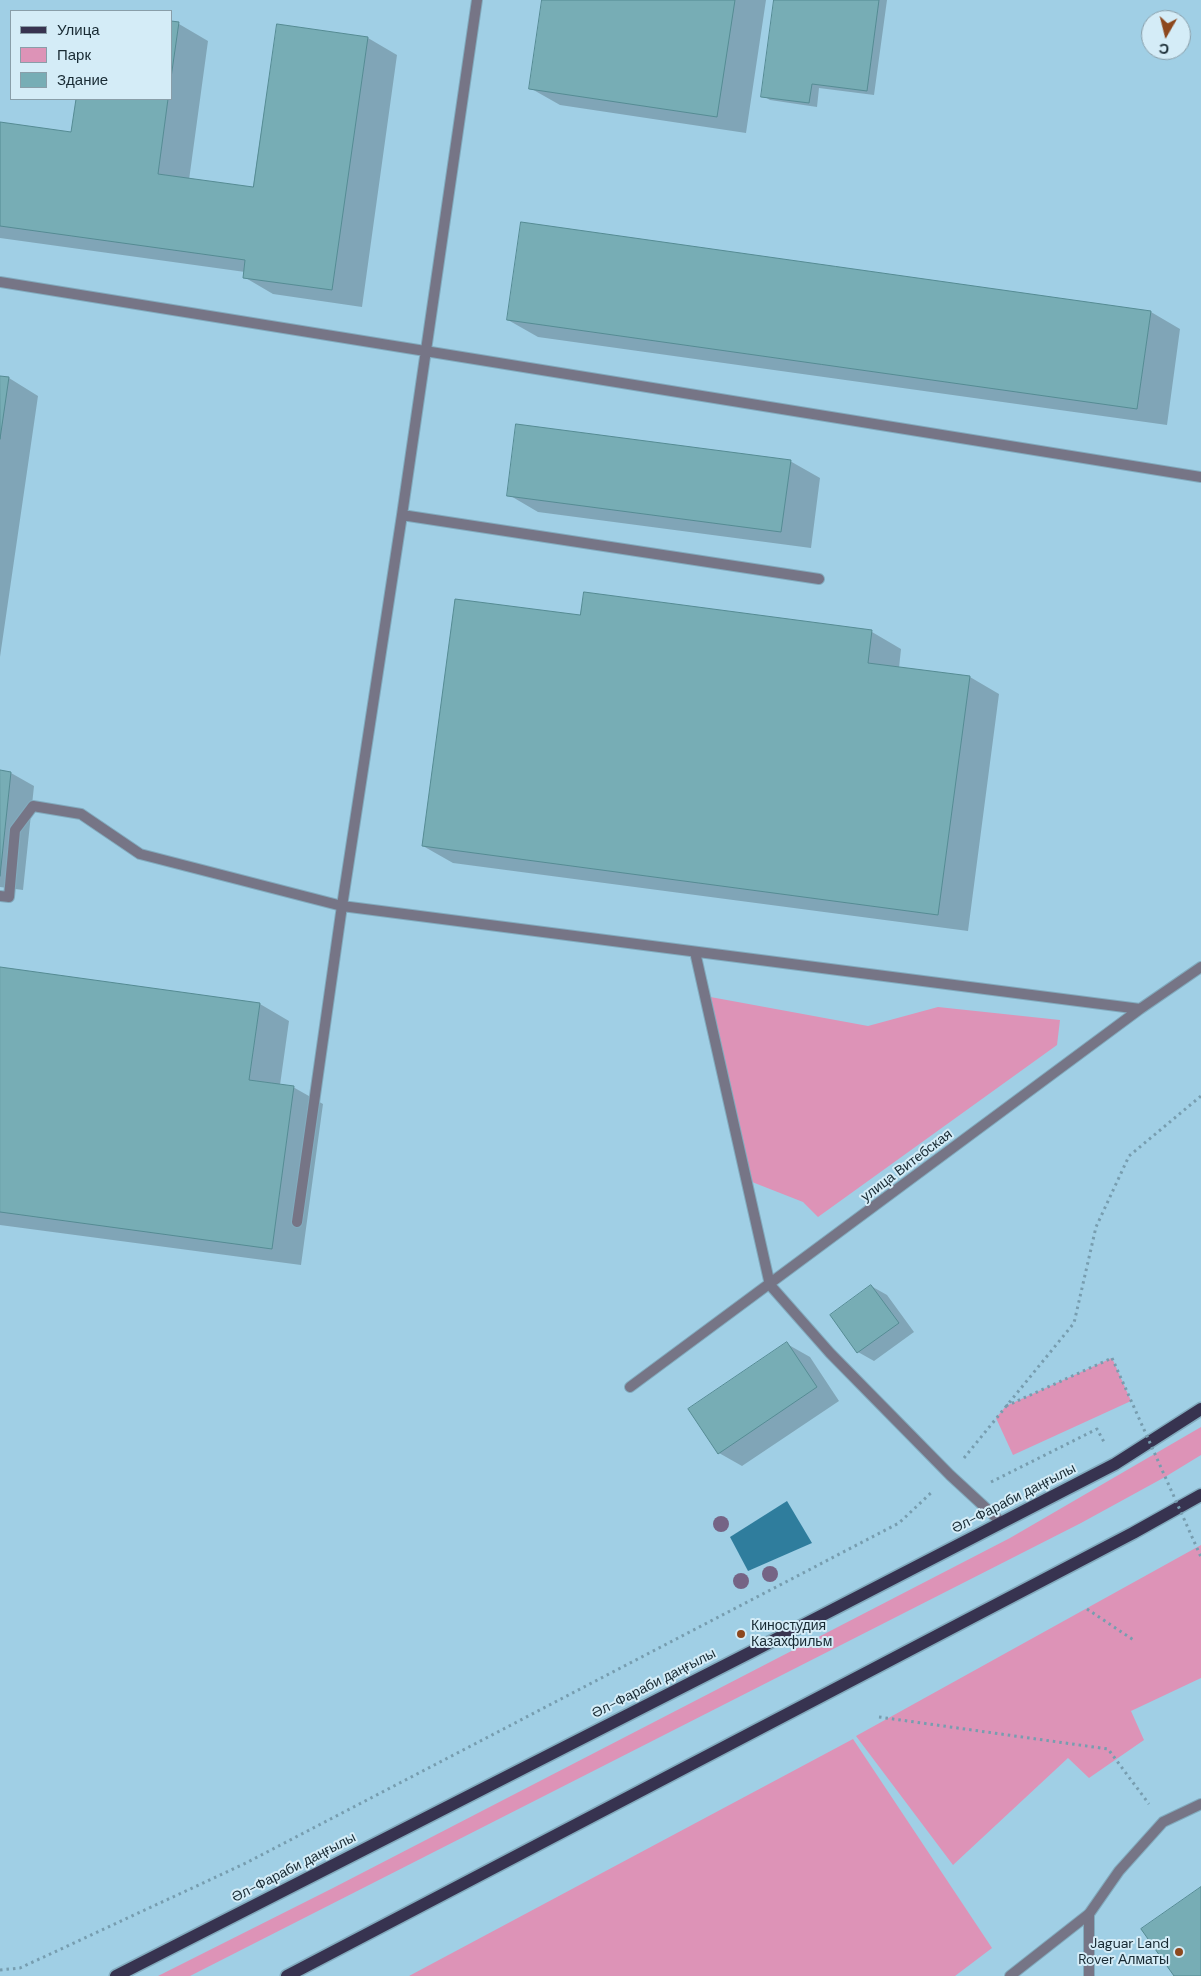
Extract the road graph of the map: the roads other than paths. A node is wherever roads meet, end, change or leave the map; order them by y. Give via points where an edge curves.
1 (477, 0) edge
2 (0, 282) edge
3 (426, 350) junction
4 (1201, 476) edge
5 (402, 516) junction
6 (819, 579) dead end
7 (0, 896) edge
8 (342, 906) junction
9 (695, 952) junction
10 (1201, 967) edge
11 (1140, 1009) junction
12 (297, 1222) dead end
13 (770, 1285) junction
14 (630, 1388) dead end
15 (1201, 1409) edge
16 (1201, 1495) edge
17 (1001, 1522) junction
18 (1201, 1804) edge
19 (1088, 1914) junction
20 (116, 1976) edge
21 (287, 1976) edge
22 (1010, 1976) edge
23 (1089, 1976) edge

1 - 3 street
2 - 3 street
3 - 4 street
3 - 5 street
5 - 6 street
5 - 8 street
7 - 8 street via 9,897 15,830 33,806 81,814 140,854
8 - 9 street
8 - 12 street
9 - 11 street
9 - 13 street
10 - 11 street, улица Витебская
11 - 13 street, улица Витебская
13 - 14 street, улица Витебская
13 - 17 street via 830,1353
15 - 17 main road, Әл-Фараби даңғылы via 1115,1464
16 - 21 main road via 1133,1534
17 - 20 main road, Әл-Фараби даңғылы
18 - 19 street via 1163,1822 1119,1871
19 - 22 street
19 - 23 street

